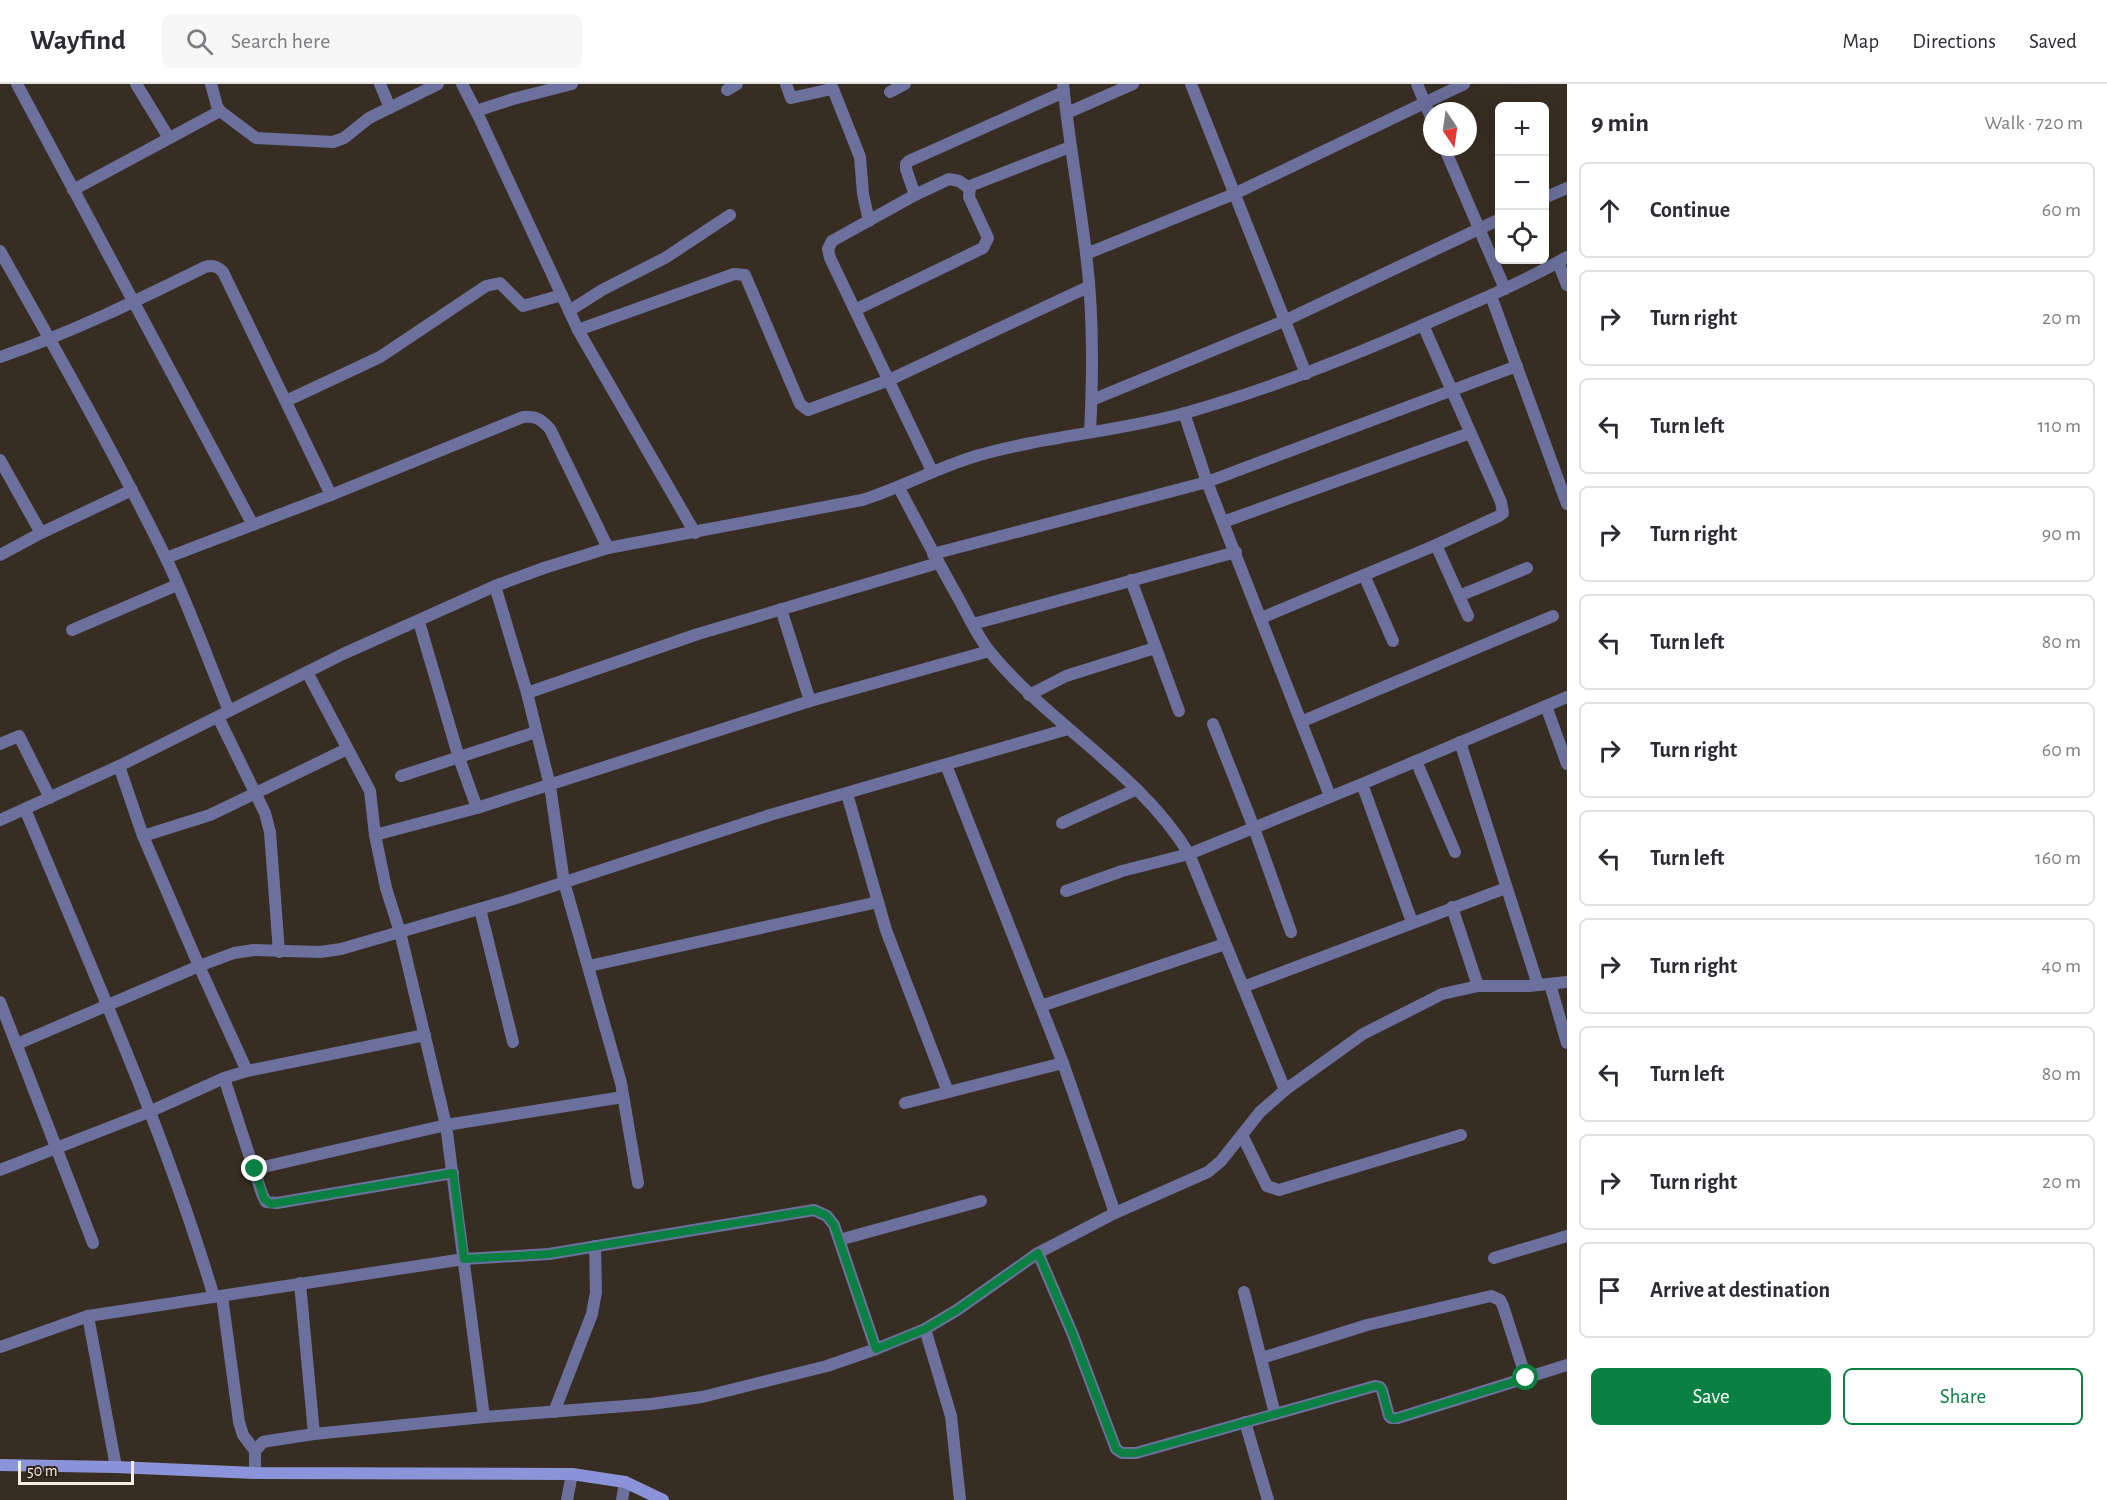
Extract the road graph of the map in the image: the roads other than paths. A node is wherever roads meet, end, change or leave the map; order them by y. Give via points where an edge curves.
1 (17, 84) edge
2 (136, 84) edge
3 (211, 84) edge
4 (380, 84) edge
5 (438, 84) edge
6 (462, 84) edge
7 (572, 84) edge
8 (786, 84) edge
9 (905, 84) edge
10 (1133, 84) edge
11 (1191, 84) edge
12 (1416, 84) edge
13 (1464, 84) edge
14 (832, 87) edge
15 (1064, 88) edge
16 (890, 92) dead end
17 (1423, 102) edge
18 (1424, 102) joint
19 (390, 108) junction
20 (220, 111) junction
21 (476, 111) junction
22 (1067, 113) junction
23 (169, 138) junction
24 (1070, 147) junction
25 (1448, 156) edge
26 (969, 188) junction
27 (1567, 188) edge
28 (73, 190) junction
29 (1234, 194) junction
30 (915, 195) junction
31 (1549, 196) edge
32 (730, 215) dead end
33 (869, 220) junction
34 (1495, 221) edge
35 (1479, 228) junction
36 (0, 252) edge
37 (1086, 254) junction
38 (1562, 259) edge
39 (1567, 285) edge
40 (1088, 287) junction
41 (1505, 289) junction
42 (562, 295) junction
43 (1491, 296) junction
44 (133, 303) junction
45 (855, 310) junction
46 (569, 311) junction
47 (1284, 321) junction
48 (1423, 325) junction
49 (578, 330) junction
50 (51, 340) junction
51 (0, 357) edge
52 (1517, 366) junction
53 (1306, 374) junction
54 (889, 380) junction
55 (1451, 392) junction
56 (1092, 400) junction
57 (286, 401) junction
58 (1184, 413) junction
59 (1090, 432) junction
60 (1470, 434) junction
61 (0, 460) edge
62 (932, 471) junction
63 (1207, 482) junction
64 (899, 488) junction
65 (132, 490) junction
66 (331, 495) junction
67 (1567, 504) edge
68 (1223, 522) junction
69 (253, 525) junction
70 (41, 533) junction
71 (695, 533) junction
72 (1436, 545) junction
73 (608, 548) junction
74 (1236, 552) junction
75 (0, 555) edge
76 (166, 558) junction
77 (935, 558) junction
78 (1527, 568) dead end
79 (1364, 574) junction
80 (1131, 580) junction
81 (177, 585) junction
82 (495, 586) junction
83 (1459, 596) junction
84 (781, 609) junction
85 (1468, 616) dead end
86 (1553, 616) dead end
87 (1260, 618) junction
88 (419, 622) junction
89 (973, 624) junction
90 (72, 630) dead end
91 (1393, 641) dead end
92 (1155, 648) junction
93 (989, 651) junction
94 (307, 672) junction
95 (527, 693) junction
96 (1029, 695) junction
97 (1567, 697) edge
98 (810, 701) junction
99 (1546, 706) junction
100 (1179, 711) dead end
101 (224, 714) junction
102 (1303, 721) junction
103 (1213, 724) dead end
104 (1068, 729) junction
105 (536, 732) junction
106 (1460, 742) junction
107 (0, 744) edge
108 (347, 749) junction
109 (459, 758) junction
110 (1416, 761) junction
111 (1567, 764) edge
112 (946, 765) junction
113 (119, 766) junction
114 (401, 776) dead end
115 (1362, 784) junction
116 (550, 786) junction
117 (1135, 790) junction
118 (254, 793) junction
119 (847, 794) junction
120 (1330, 796) junction
121 (50, 798) junction
122 (477, 808) junction
123 (25, 809) junction
124 (0, 820) edge
125 (1062, 823) dead end
126 (1254, 828) junction
127 (143, 836) junction
128 (375, 836) junction
129 (1455, 852) dead end
130 (1189, 854) junction
131 (564, 882) junction
132 (1506, 888) junction
133 (1066, 891) dead end
134 (878, 902) junction
135 (1452, 907) junction
136 (480, 909) junction
137 (1412, 922) junction
138 (400, 932) junction
139 (1291, 932) dead end
140 (1225, 944) junction
141 (279, 952) junction
142 (199, 966) junction
143 (589, 966) junction
144 (1567, 982) edge
145 (1544, 985) junction
146 (1478, 986) junction
147 (1243, 987) junction
148 (0, 1002) edge
149 (107, 1005) junction
150 (1041, 1006) junction
151 (425, 1035) junction
152 (513, 1042) dead end
153 (1567, 1043) edge
154 (17, 1044) junction
155 (1063, 1063) junction
156 (247, 1071) junction
157 (224, 1078) junction
158 (1286, 1090) junction
159 (948, 1092) junction
160 (623, 1096) junction
161 (905, 1103) dead end
162 (149, 1112) junction
163 (446, 1125) junction
164 (1242, 1135) junction
165 (1461, 1136) dead end
166 (55, 1147) junction
167 (255, 1169) junction
168 (0, 1170) edge
169 (453, 1173) junction
170 (638, 1184) dead end
171 (981, 1201) dead end
172 (1115, 1212) junction
173 (1567, 1236) edge
174 (839, 1240) junction
175 (93, 1243) dead end
176 (595, 1246) junction
177 (1038, 1253) junction
178 (1494, 1258) dead end
179 (464, 1259) junction
180 (300, 1283) junction
181 (1244, 1292) dead end
182 (218, 1296) junction
183 (88, 1316) junction
184 (925, 1329) junction
185 (0, 1347) edge
186 (876, 1349) junction
187 (1262, 1358) junction
188 (1567, 1365) edge
189 (1526, 1378) junction
190 (554, 1412) junction
191 (1275, 1414) junction
192 (484, 1416) junction
193 (1245, 1422) junction
194 (314, 1434) junction
195 (255, 1451) junction
196 (0, 1465) edge
197 (116, 1467) junction
198 (255, 1473) junction
199 (572, 1474) junction
200 (625, 1482) junction
201 (567, 1500) edge
202 (622, 1500) edge
203 (663, 1500) edge
204 (960, 1500) edge
205 (1268, 1500) edge

1 - 28 street
2 - 23 street
3 - 20 street
4 - 19 street
5 - 19 street
6 - 21 street
7 - 21 street
8 - 14 street via 791,98
9 - 16 street
10 - 22 street
11 - 29 street
12 - 18 street
13 - 18 street
14 - 33 street via 860,157 862,194
15 - 22 street
15 - 30 street via 909,161 906,168
17 - 29 street
19 - 20 street via 369,118 344,138 326,142 256,138
20 - 23 street
21 - 42 street
22 - 24 street
23 - 28 street
24 - 26 street
24 - 37 street
25 - 35 street
26 - 30 street via 949,179
26 - 45 street via 969,197 988,238 984,248
27 - 31 street
28 - 44 street
29 - 37 street
29 - 47 street
30 - 33 street
32 - 46 street via 665,258
33 - 45 street via 832,241 828,249
34 - 35 street
35 - 41 street
35 - 47 street
36 - 50 street
37 - 40 street
38 - 39 street
38 - 41 street
40 - 54 street
40 - 56 street
41 - 43 street
42 - 46 street
42 - 57 street via 524,306 500,283 486,286 380,357
43 - 48 street
43 - 52 street
44 - 50 street
44 - 57 street via 205,267 218,267
44 - 69 street
45 - 54 street
46 - 49 street
47 - 53 street
47 - 56 street
48 - 53 street
48 - 55 street
49 - 54 street via 740,273 748,278 804,408 815,409
49 - 71 street
50 - 51 street
50 - 65 street
52 - 55 street
52 - 67 street
53 - 58 street
54 - 62 street
55 - 60 street
55 - 63 street
56 - 59 street
57 - 66 street
58 - 59 street
58 - 63 street
59 - 62 street via 987,454
60 - 68 street
60 - 72 street via 1503,513
61 - 70 street
62 - 64 street
63 - 68 street
63 - 77 street
64 - 71 street
64 - 77 street
65 - 70 street
65 - 76 street
66 - 69 street
66 - 73 street via 534,416 549,429
68 - 74 street
69 - 76 street
70 - 75 street
71 - 73 street
72 - 79 street
72 - 83 street
73 - 82 street
74 - 80 street
74 - 87 street
76 - 81 street
77 - 84 street
77 - 89 street
78 - 83 street
79 - 87 street
79 - 91 street
80 - 89 street
80 - 92 street
81 - 90 street
81 - 101 street
82 - 88 street
82 - 95 street
83 - 85 street
84 - 95 street
84 - 98 street
86 - 102 street
87 - 102 street
88 - 94 street
88 - 109 street
89 - 93 street
92 - 96 street via 1066,676
92 - 100 street
93 - 96 street
93 - 98 street
94 - 101 street
94 - 108 street
95 - 105 street
96 - 104 street
97 - 99 street
98 - 116 street
99 - 106 street
99 - 111 street
101 - 113 street
101 - 118 street
102 - 120 street
103 - 126 street
104 - 112 street
104 - 117 street
105 - 109 street
105 - 116 street
106 - 110 street
106 - 132 street
107 - 121 street via 19,736
108 - 118 street
108 - 128 street via 370,791
109 - 114 street
109 - 122 street
110 - 115 street
110 - 129 street
112 - 119 street
112 - 150 street
113 - 121 street
113 - 127 street
115 - 120 street
115 - 137 street
116 - 122 street
116 - 131 street
117 - 125 street
117 - 130 street via 1162,816
118 - 127 street via 210,814
118 - 141 street via 270,832
119 - 131 street
119 - 134 street
120 - 126 street
121 - 123 street
122 - 128 street
123 - 124 street
123 - 149 street
126 - 130 street
126 - 139 street
127 - 142 street
128 - 138 street
130 - 133 street via 1122,871
130 - 140 street
131 - 136 street
131 - 143 street
132 - 135 street
132 - 145 street
134 - 143 street
134 - 159 street
135 - 137 street
135 - 146 street
136 - 138 street
136 - 152 street
137 - 147 street
138 - 141 street via 330,951
138 - 151 street
140 - 147 street
140 - 150 street
141 - 142 street via 243,951
142 - 149 street
142 - 156 street
143 - 160 street
144 - 145 street
145 - 146 street
145 - 153 street
146 - 158 street via 1442,994 1363,1034
147 - 158 street
148 - 154 street
149 - 154 street
149 - 162 street
150 - 155 street
151 - 156 street
151 - 163 street
154 - 166 street
155 - 159 street
155 - 172 street
156 - 157 street
157 - 162 street
157 - 167 street
158 - 164 street via 1260,1112
159 - 161 street
160 - 163 street
160 - 170 street
162 - 166 street
162 - 182 street
163 - 167 street
163 - 169 street
164 - 165 street via 1267,1186 1274,1190
164 - 172 street via 1208,1172
166 - 168 street
166 - 175 street
167 - 169 street via 264,1199 271,1204
169 - 179 street
171 - 174 street
172 - 177 street
173 - 178 street
174 - 176 street via 827,1216 814,1210
174 - 186 street
176 - 179 street via 549,1254
176 - 190 street via 596,1292 592,1314
177 - 184 street
177 - 193 street via 1116,1449 1136,1453
179 - 180 street
179 - 192 street
180 - 182 street
180 - 194 street
181 - 187 street
182 - 183 street
182 - 195 street via 239,1422
183 - 185 street
183 - 197 street
184 - 186 street
184 - 204 street via 951,1416
186 - 190 street via 828,1366 702,1397
187 - 189 street via 1367,1325 1491,1296 1503,1306
187 - 191 street
188 - 189 street
189 - 191 street via 1398,1418 1389,1416 1382,1390 1375,1386
190 - 192 street
191 - 193 street
192 - 194 street
193 - 205 street
194 - 195 street via 263,1442
195 - 198 street
196 - 197 street
197 - 198 street
198 - 199 street
199 - 200 street
199 - 201 street
200 - 202 street
200 - 203 street

